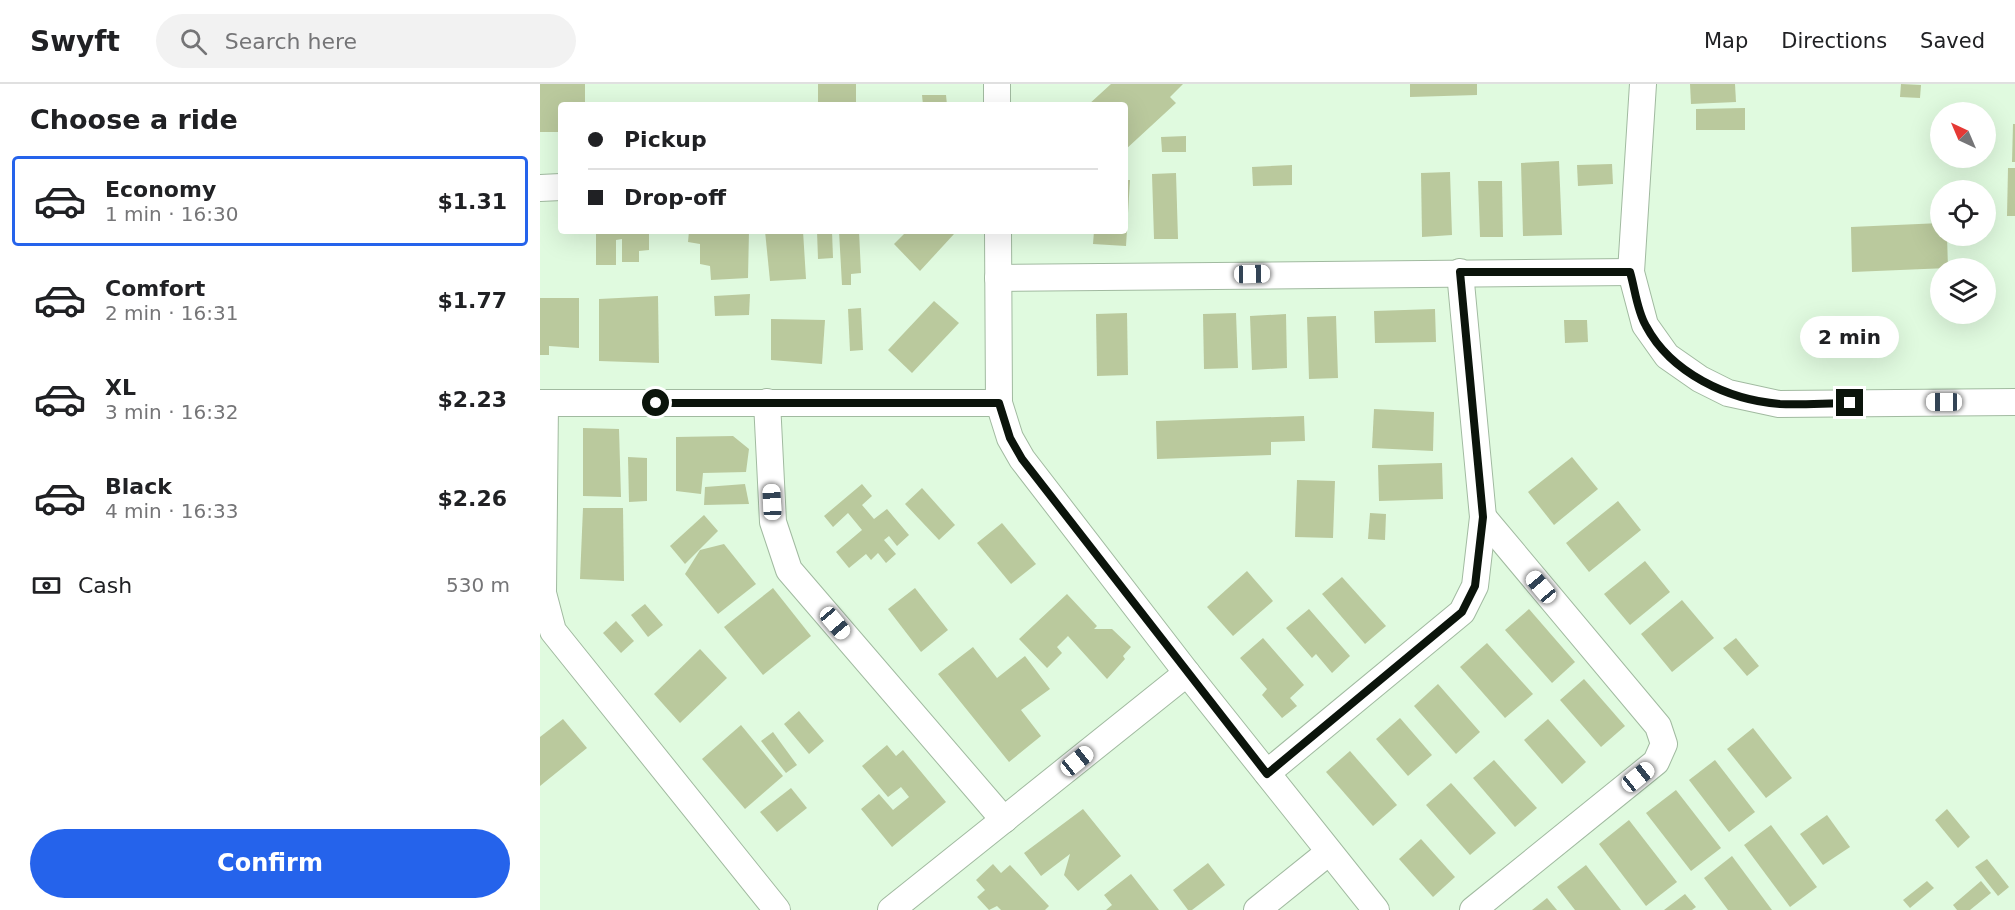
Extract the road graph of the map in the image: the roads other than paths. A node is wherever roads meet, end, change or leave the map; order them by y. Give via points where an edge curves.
1 (997, 84) edge
2 (1643, 84) edge
3 (997, 102) edge
4 (558, 187) edge
5 (540, 188) edge
6 (998, 234) edge
7 (1460, 272) junction
8 (1630, 272) junction
9 (998, 278) junction
10 (767, 402) junction
11 (2015, 402) edge
12 (542, 403) edge
13 (999, 403) junction
14 (1483, 517) junction
15 (1187, 673) junction
16 (1267, 774) junction
17 (1004, 820) junction
18 (1329, 852) junction
19 (777, 910) edge
20 (891, 910) edge
21 (1257, 910) edge
22 (1376, 910) edge
23 (1473, 910) edge

1 - 3 street
2 - 8 street
4 - 5 street
6 - 9 street
7 - 8 street
7 - 9 street
7 - 14 street
8 - 11 street via 1645,325 1667,356 1728,393 1779,404
9 - 13 street
10 - 12 street
10 - 13 street
10 - 17 street via 773,522 789,570
12 - 19 street via 543,593 553,631
13 - 15 street via 1010,438 1022,459
14 - 16 street via 1475,586 1462,612
14 - 23 street via 1658,726 1664,744 1656,762
15 - 16 street
15 - 17 street
16 - 18 street
17 - 20 street
18 - 21 street
18 - 22 street

